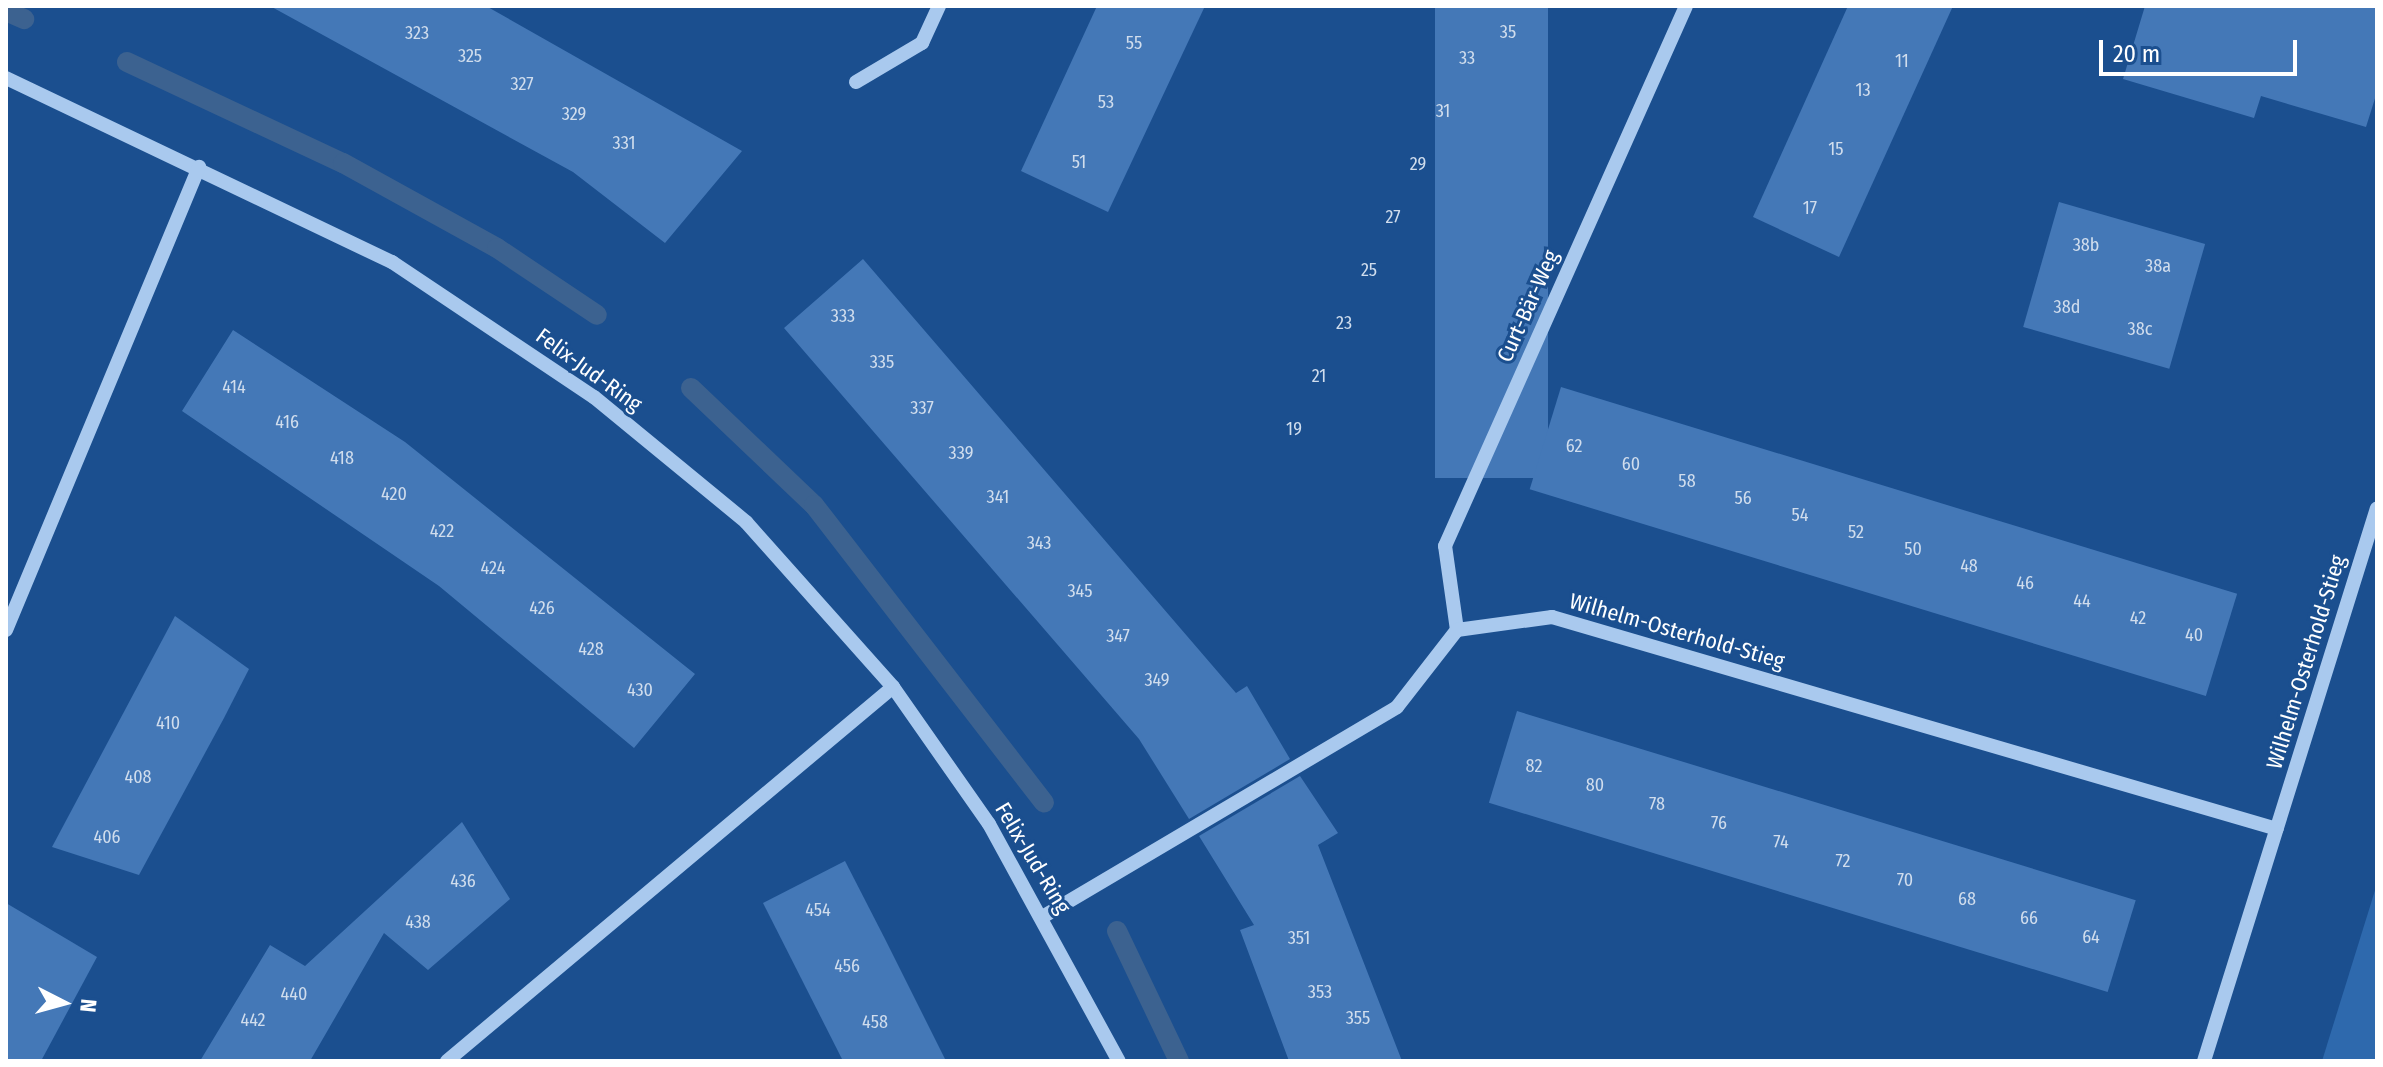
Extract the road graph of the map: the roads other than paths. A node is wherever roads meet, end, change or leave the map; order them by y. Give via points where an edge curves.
1 (939, 6) edge
2 (1686, 6) edge
3 (6, 78) edge
4 (856, 82) dead end
5 (199, 167) junction
6 (2377, 508) edge
7 (6, 630) edge
8 (1457, 630) junction
9 (893, 687) junction
10 (2277, 829) junction
11 (1044, 916) junction
12 (447, 1061) edge
13 (1119, 1061) edge
14 (2204, 1061) edge

1 - 4 street via 922,43
2 - 8 street, Curt-Bär-Weg via 1445,546
3 - 5 street, Felix-Jud-Ring
5 - 7 street
5 - 9 street, Felix-Jud-Ring via 392,262 594,397 746,522
6 - 10 street, Wilhelm-Osterhold-Stieg
8 - 10 street, Wilhelm-Osterhold-Stieg via 1552,617
8 - 11 street via 1397,707
9 - 11 street, Felix-Jud-Ring
9 - 12 street
10 - 14 street, Wilhelm-Osterhold-Stieg
11 - 13 street, Felix-Jud-Ring

